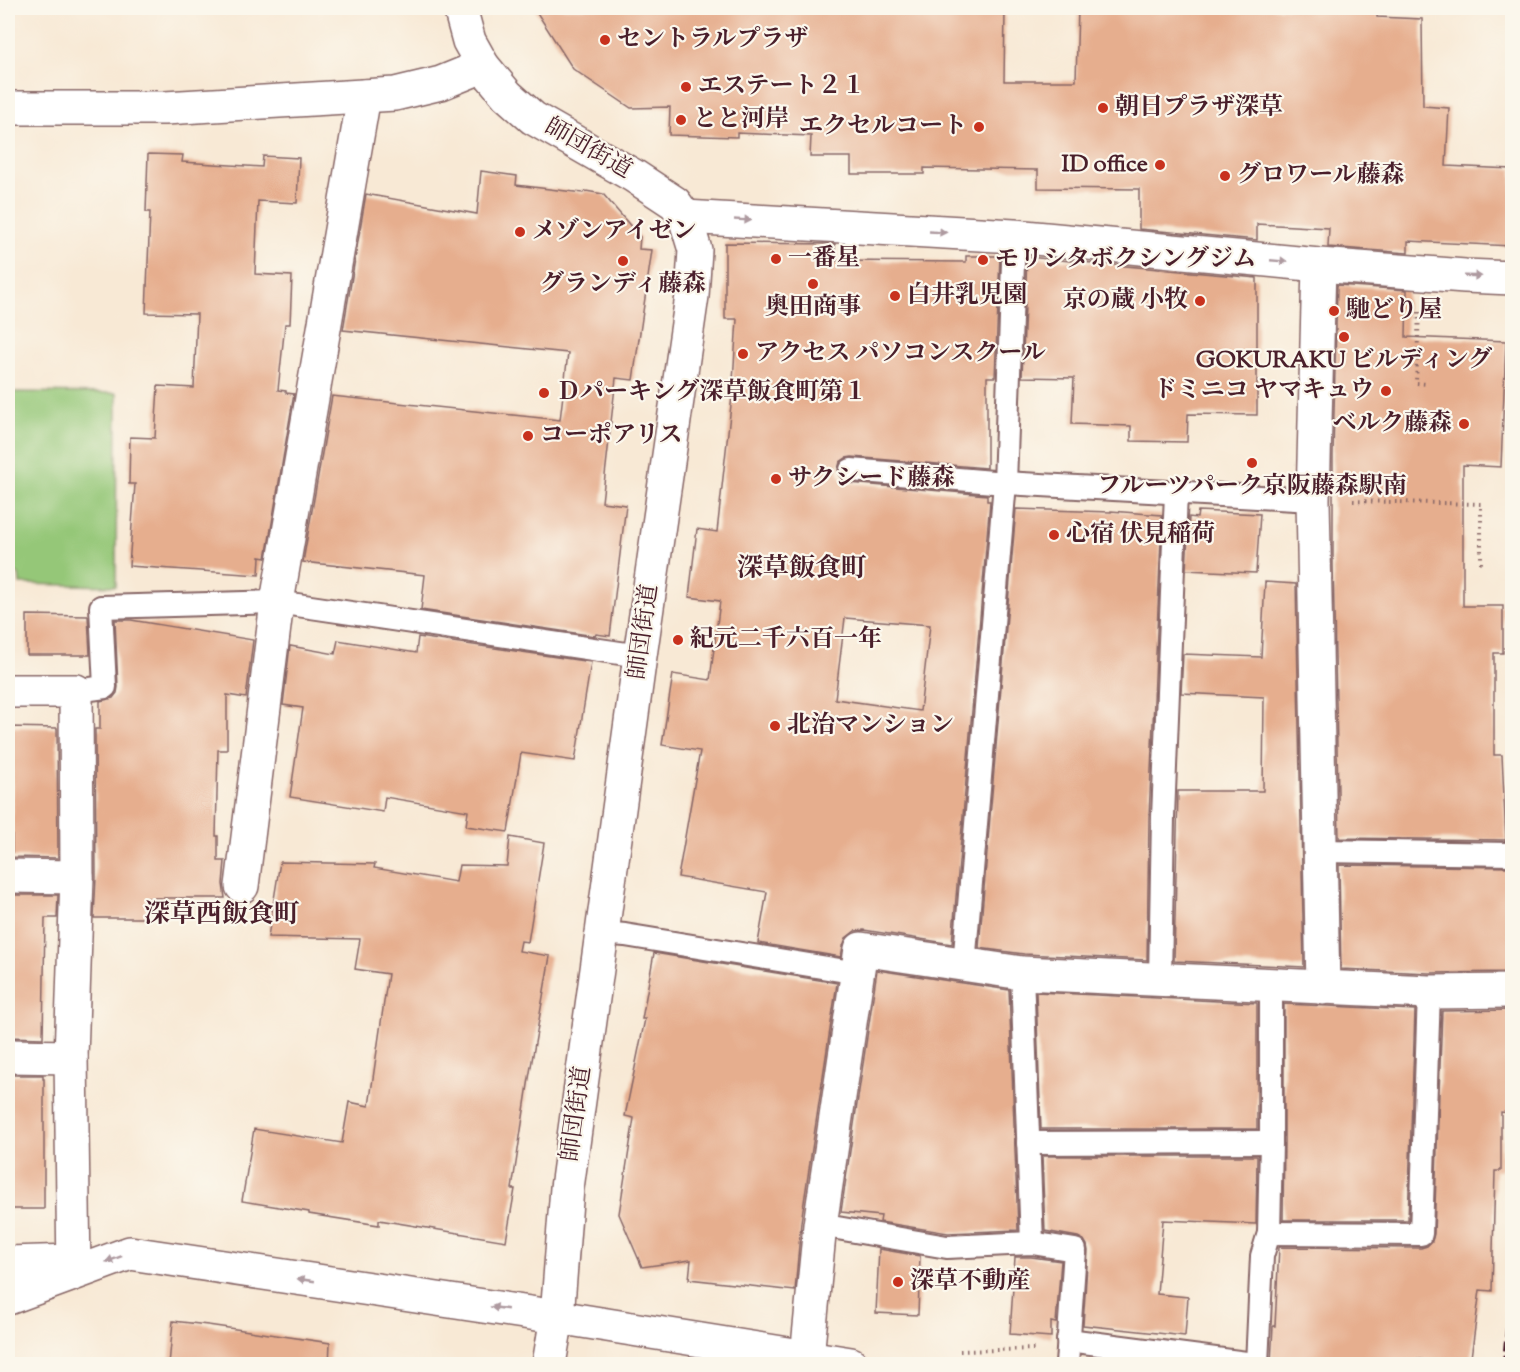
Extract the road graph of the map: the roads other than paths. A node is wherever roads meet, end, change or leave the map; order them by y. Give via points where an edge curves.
1 (460, 8) edge
2 (483, 66) junction
3 (364, 96) junction
4 (8, 108) edge
5 (685, 217) junction
6 (1014, 236) junction
7 (1319, 265) junction
8 (1512, 278) edge
9 (851, 471) dead end
10 (1005, 483) junction
11 (1176, 493) junction
12 (1313, 500) junction
13 (277, 602) junction
14 (640, 656) junction
15 (8, 691) edge
16 (76, 691) junction
17 (1320, 851) junction
18 (1512, 854) edge
19 (8, 876) edge
20 (77, 877) junction
21 (242, 886) dead end
22 (602, 933) junction
23 (964, 964) junction
24 (858, 973) junction
25 (1022, 973) junction
26 (1160, 980) junction
27 (1271, 985) junction
28 (1323, 988) junction
29 (1429, 992) junction
30 (1512, 992) edge
31 (8, 1056) edge
32 (71, 1057) junction
33 (1271, 1142) junction
34 (1028, 1143) junction
35 (820, 1225) junction
36 (1269, 1233) junction
37 (1032, 1243) junction
38 (8, 1263) edge
39 (74, 1267) junction
40 (8, 1298) edge
41 (557, 1317) junction
42 (1068, 1351) edge
43 (807, 1358) junction
44 (549, 1365) edge
45 (851, 1365) edge
46 (1256, 1365) edge

1 - 2 street, 師団街道 via 469,41
2 - 3 street via 441,83 395,94
2 - 5 street, 師団街道 via 507,96 533,118 634,176 675,203
3 - 4 street via 165,108
3 - 13 street
5 -> 6 street
5 - 14 street, 師団街道 via 695,250 692,296
6 -> 7 street
6 - 10 lane
7 -> 8 street
7 - 12 street
9 - 10 lane
10 - 11 lane
10 - 23 lane
11 - 12 lane
11 - 26 lane
12 - 17 street
13 - 14 lane
13 - 16 lane via 101,607 105,687
13 - 21 street
14 - 22 street, 師団街道
15 - 16 street
16 - 20 street
17 - 18 lane
17 - 28 street
19 - 20 street
20 - 32 street
22 - 24 lane
22 - 41 street, 師団街道 via 567,1188
23 - 24 street via 861,949
23 - 25 street
24 - 35 street
25 - 26 street
25 - 34 lane
26 - 27 street
27 - 28 street
27 - 33 lane
28 - 29 street
29 - 30 street
29 - 36 lane via 1421,1234
31 - 32 street
32 - 39 street
33 - 34 lane
33 - 36 lane
34 - 37 lane
35 - 37 lane via 946,1247
35 - 43 street
36 - 46 lane via 1262,1256
37 - 42 lane via 1075,1250
38 - 39 street
39 - 40 street
41 -> 39 street via 130,1253
41 - 43 street
41 - 44 street, 師団街道
42 - 46 lane
43 - 45 street

